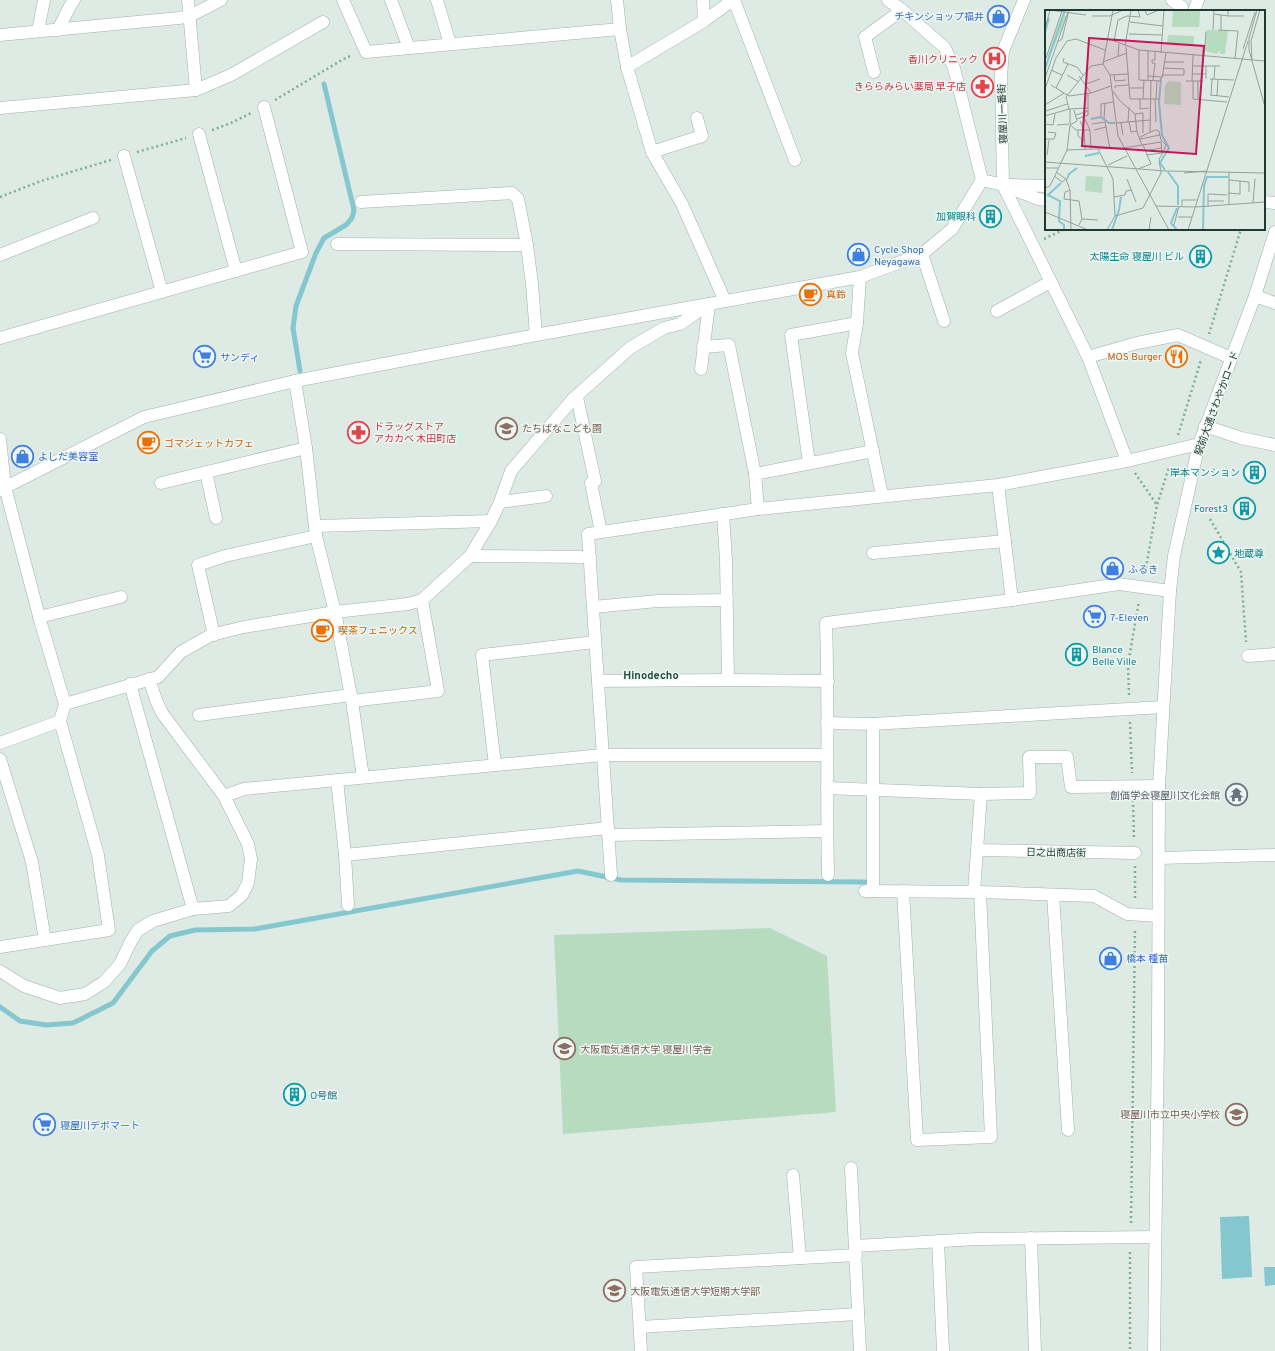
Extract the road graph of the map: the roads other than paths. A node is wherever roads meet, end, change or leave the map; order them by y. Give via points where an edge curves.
1 (44, 0) edge
2 (74, 0) edge
3 (188, 0) edge
4 (221, 0) edge
5 (343, 0) edge
6 (391, 0) edge
7 (437, 0) edge
8 (617, 0) edge
9 (703, 0) edge
10 (733, 0) edge
11 (888, 0) edge
12 (1024, 0) edge
13 (1198, 0) edge
14 (902, 10) junction
15 (1194, 10) edge
16 (190, 16) junction
17 (704, 21) junction
18 (323, 22) dead end
19 (620, 29) junction
20 (58, 30) junction
21 (38, 31) junction
22 (0, 35) edge
23 (450, 44) junction
24 (409, 48) junction
25 (627, 67) junction
26 (874, 72) dead end
27 (196, 90) junction
28 (264, 107) dead end
29 (0, 108) edge
30 (697, 118) dead end
31 (199, 134) dead end
32 (652, 152) junction
33 (124, 156) dead end
34 (795, 160) dead end
35 (982, 180) junction
36 (1003, 185) junction
37 (1045, 186) edge
38 (1045, 200) edge
39 (361, 202) dead end
40 (1265, 202) edge
41 (1275, 203) edge
42 (93, 218) dead end
43 (1275, 232) edge
44 (337, 244) dead end
45 (528, 245) junction
46 (922, 254) junction
47 (0, 255) edge
48 (236, 271) junction
49 (860, 278) junction
50 (1050, 282) junction
51 (162, 292) junction
52 (1255, 296) junction
53 (725, 301) junction
54 (1275, 303) edge
55 (709, 304) junction
56 (997, 311) dead end
57 (944, 321) dead end
58 (857, 322) junction
59 (536, 335) junction
60 (0, 338) edge
61 (703, 347) junction
62 (1088, 357) junction
63 (1231, 358) junction
64 (701, 369) dead end
65 (295, 381) junction
66 (577, 396) junction
67 (1205, 426) junction
68 (0, 439) edge
69 (1199, 444) junction
70 (1275, 445) edge
71 (306, 448) junction
72 (873, 451) junction
73 (1127, 461) junction
74 (809, 463) junction
75 (206, 472) junction
76 (755, 474) junction
77 (161, 483) dead end
78 (998, 484) junction
79 (3, 488) edge
80 (546, 496) dead end
81 (882, 496) junction
82 (500, 502) junction
83 (758, 509) junction
84 (723, 514) junction
85 (216, 518) dead end
86 (491, 521) junction
87 (316, 531) junction
88 (601, 532) junction
89 (1005, 541) junction
90 (873, 553) dead end
91 (470, 556) junction
92 (590, 558) junction
93 (1170, 591) junction
94 (121, 597) dead end
95 (422, 600) junction
96 (726, 600) junction
97 (1012, 600) junction
98 (593, 607) junction
99 (335, 612) junction
100 (39, 617) junction
101 (214, 635) junction
102 (596, 642) junction
103 (1275, 654) edge
104 (1248, 656) road end
105 (149, 679) junction
106 (728, 680) junction
107 (828, 681) junction
108 (598, 682) junction
109 (130, 684) junction
110 (351, 698) junction
111 (1163, 702) junction
112 (65, 704) junction
113 (199, 715) dead end
114 (60, 721) junction
115 (827, 723) junction
116 (873, 724) junction
117 (0, 743) edge
118 (603, 755) junction
119 (827, 755) junction
120 (0, 760) edge
121 (495, 765) junction
122 (363, 777) junction
123 (337, 780) junction
124 (1159, 786) junction
125 (827, 788) junction
126 (873, 790) junction
127 (981, 794) junction
128 (224, 796) junction
129 (608, 831) junction
130 (827, 831) junction
131 (977, 850) junction
132 (1135, 853) dead end
133 (345, 855) junction
134 (1275, 855) edge
135 (1159, 858) junction
136 (611, 875) dead end
137 (828, 875) dead end
138 (903, 891) junction
139 (976, 891) junction
140 (1053, 895) junction
141 (348, 905) dead end
142 (192, 910) junction
143 (1158, 916) junction
144 (45, 940) junction
145 (0, 947) edge
146 (0, 971) edge
147 (1068, 1130) dead end
148 (850, 1168) dead end
149 (793, 1175) dead end
150 (1155, 1237) junction
151 (1031, 1238) junction
152 (938, 1241) junction
153 (855, 1250) junction
154 (800, 1258) junction
155 (858, 1314) junction
156 (640, 1327) junction
157 (641, 1351) edge
158 (860, 1351) edge
159 (943, 1351) edge
160 (1035, 1351) edge
161 (1154, 1351) edge

1 - 21 street
2 - 20 street
3 - 16 street
4 - 16 street
5 - 24 street via 366,52
6 - 24 street
7 - 23 street
8 - 19 street
9 - 17 street
10 - 17 street
10 - 34 street
11 - 14 street
12 - 36 street, 寝屋川一番街 via 1003,50
13 - 15 street
14 - 26 street via 865,37
14 - 35 street via 945,48 954,68
16 - 20 street
16 - 27 street
17 - 25 street
18 - 27 street via 231,75
19 - 23 street
19 - 25 street
20 - 21 street
21 - 22 street
23 - 24 street
25 - 32 street
27 - 29 street
28 - 48 street via 302,252
30 - 32 street via 702,136
31 - 48 street
32 - 53 street via 682,204
33 - 51 street
35 - 36 street
35 - 46 street via 952,228
36 - 37 street
36 - 38 street
36 - 50 street
39 - 45 street via 512,193 518,199
40 - 41 street
42 - 47 street
43 - 52 street, 駅前大通さわやかロード
44 - 45 street
45 - 59 street
46 - 49 street
46 - 57 street
48 - 51 street
49 - 53 street
49 - 58 street
50 - 56 street
50 - 62 street
51 - 60 street
52 - 54 street
52 - 63 street, 駅前大通さわやかロード
53 - 55 street
55 - 59 street
55 - 61 street
55 - 66 street via 680,324 664,328 630,348
58 - 72 street via 852,353
58 - 74 street via 791,334
59 - 65 street
61 - 64 street
61 - 76 street via 729,345
62 - 63 street via 1178,335
62 - 73 street
63 - 67 street, 駅前大通さわやかロード
65 - 71 street
65 - 79 street via 144,417
66 - 82 street via 511,471
66 - 88 street via 595,481 591,483
67 - 69 street, 駅前大通さわやかロード
67 - 70 street via 1241,438
68 - 79 street
69 - 73 street
69 - 93 street, 駅前大通さわやかロード via 1174,556
71 - 75 street
71 - 87 street
72 - 74 street
72 - 81 street
73 - 78 street
74 - 76 street
75 - 77 street
75 - 85 street
76 - 83 street
78 - 81 street
78 - 89 street
79 - 100 street
80 - 82 street
81 - 83 street
82 - 86 street
83 - 84 street
84 - 88 street
84 - 96 street
86 - 87 street
86 - 91 street
87 - 99 street
87 - 101 street via 198,565
88 - 92 street via 588,534
89 - 90 street
89 - 97 street
91 - 92 street
91 - 95 street
92 - 98 street
93 - 97 street via 1119,584
93 - 111 street, 駅前大通さわやかロード
94 - 100 street
95 - 99 street via 408,604
95 - 110 street via 438,691
96 - 98 street via 658,601
96 - 106 street
97 - 107 street via 826,623
98 - 102 street
99 - 101 street via 244,627
99 - 110 street
100 - 112 street
101 - 105 street via 181,652 158,677
102 - 108 street
102 - 121 street via 482,655
103 - 104 street
105 - 109 street
105 - 128 street via 162,713
106 - 107 street
106 - 108 street
107 - 115 street
108 - 118 street
109 - 112 street
109 - 142 street
110 - 113 street
110 - 122 street
111 - 116 street
111 - 124 street, 駅前大通さわやかロード
112 - 114 street
114 - 117 street
114 - 144 street via 98,855 109,930
115 - 116 street
115 - 119 street
116 - 126 street
118 - 119 street
118 - 121 street
118 - 129 street
119 - 125 street
120 - 144 street via 32,862
121 - 122 street
122 - 123 street
123 - 128 street via 244,789
123 - 133 street
124 - 127 street via 1071,787 1067,757 1029,757 1030,793
124 - 135 street, 駅前大通さわやかロード
125 - 126 street
125 - 130 street
126 - 127 street
126 - 138 street via 869,891
127 - 131 street
128 - 142 street via 248,844 251,859 248,883 242,895 229,906
129 - 130 street
129 - 133 street
129 - 136 street
130 - 137 street
131 - 132 street, 日之出商店街
131 - 139 street
133 - 141 street
134 - 135 street
135 - 143 street, 駅前大通さわやかロード
138 - 139 street
138 - 139 street via 917,1140 991,1137
139 - 140 street
140 - 143 street via 1094,896 1127,914
140 - 147 street
142 - 146 street via 153,921 138,930 120,964 104,982 85,994 60,998 24,986
143 - 150 street, 駅前大通さわやかロード
144 - 145 street
148 - 153 street
149 - 154 street
150 - 151 street
150 - 161 street, 駅前大通さわやかロード
151 - 152 street
151 - 160 street
152 - 153 street
152 - 159 street
153 - 154 street
153 - 155 street
154 - 156 street via 636,1268
155 - 156 street
155 - 158 street
156 - 157 street

